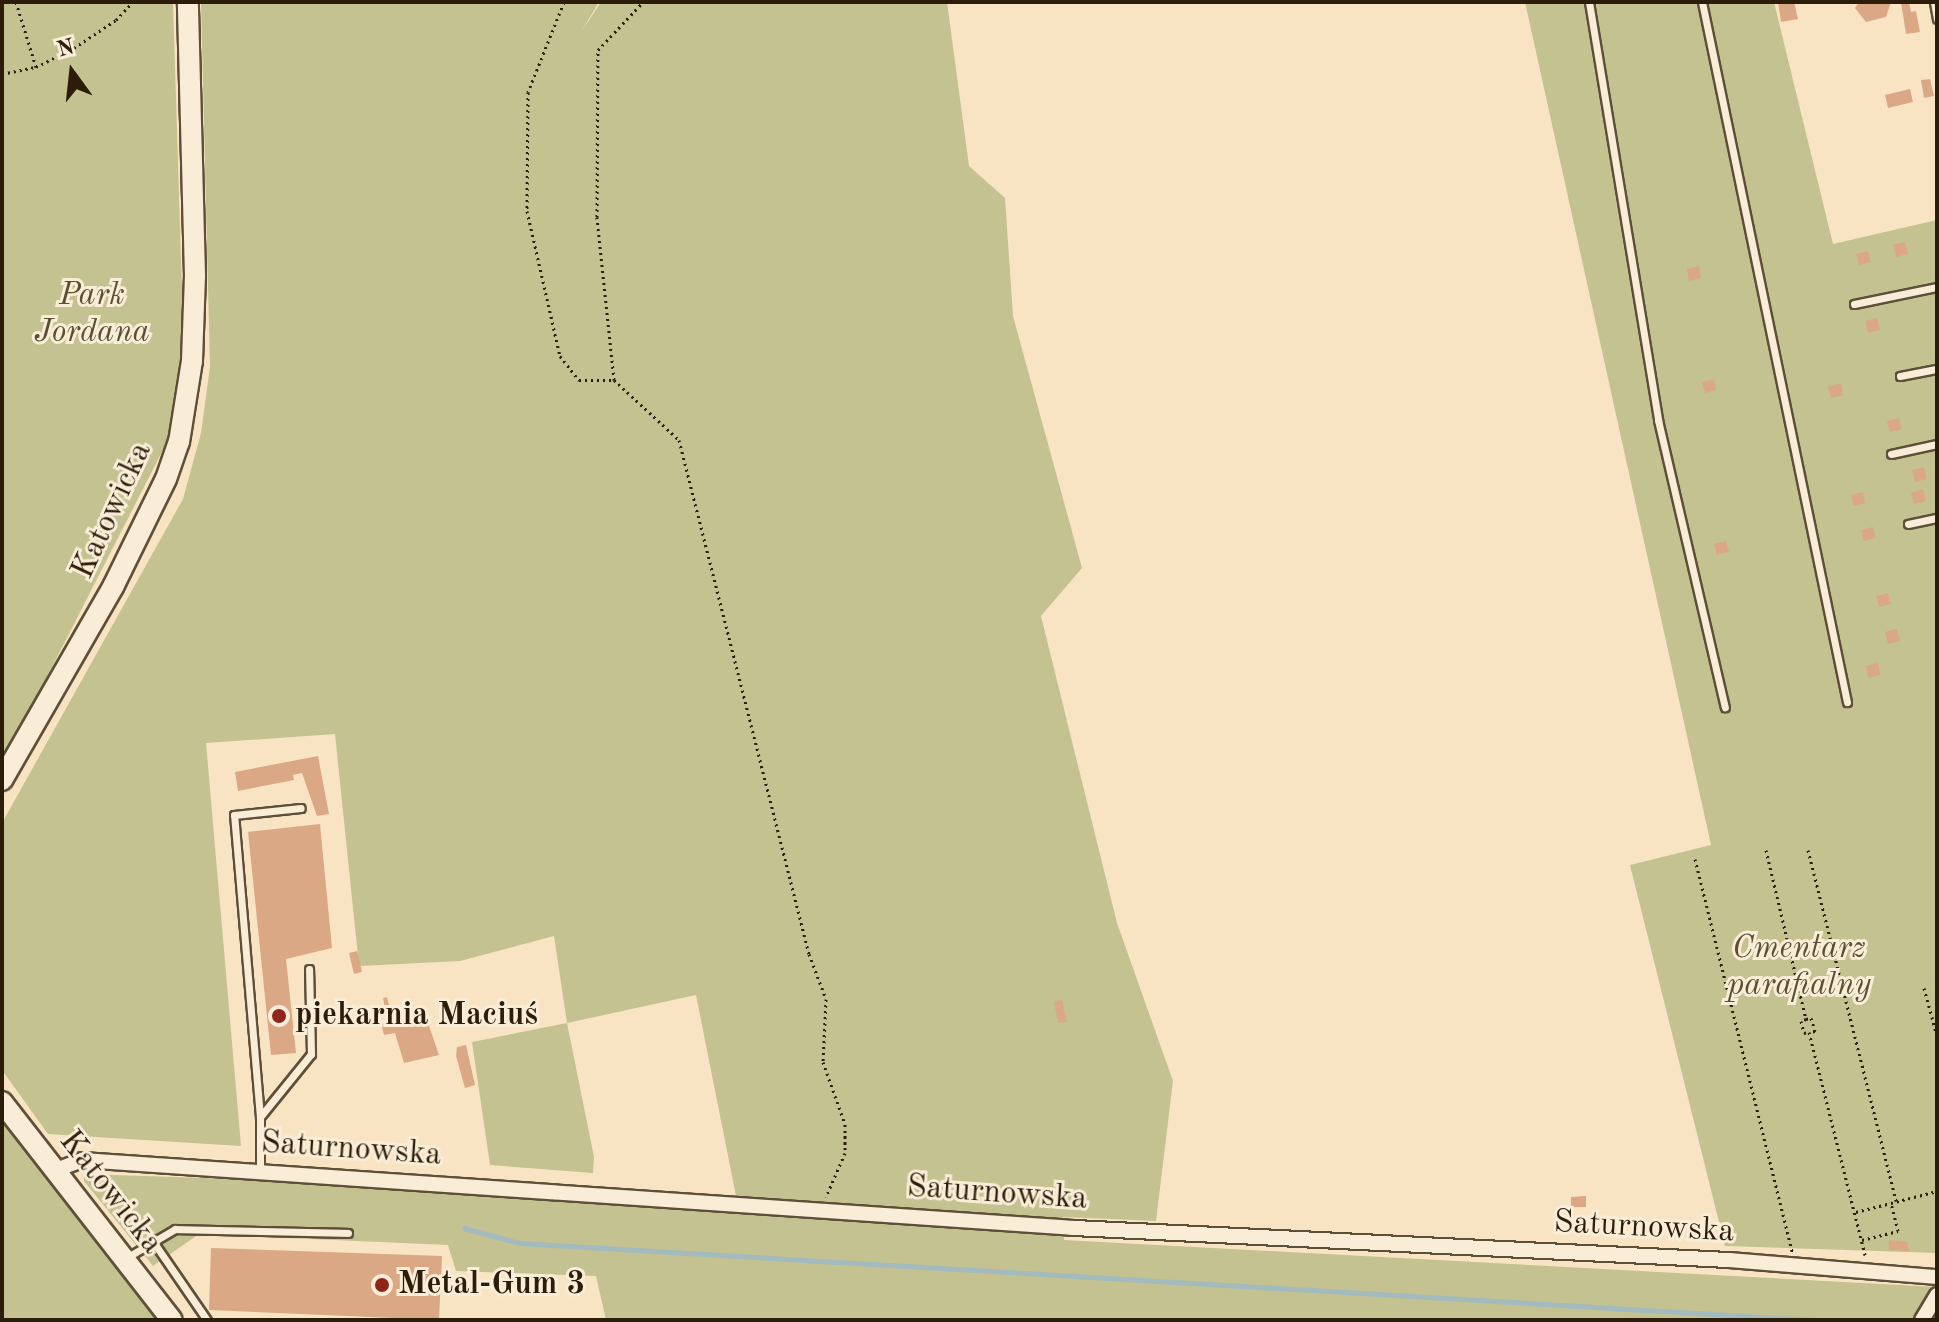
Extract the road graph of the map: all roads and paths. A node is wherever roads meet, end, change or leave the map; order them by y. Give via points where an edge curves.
1 (16, 2) edge
2 (133, 2) edge
3 (188, 2) edge
4 (564, 2) edge
5 (643, 2) edge
6 (1589, 2) edge
7 (1702, 2) edge
8 (1934, 2) edge
9 (1937, 19) edge
10 (36, 67) junction
11 (2, 74) edge
12 (1937, 287) edge
13 (1854, 304) dead end
14 (1937, 369) edge
15 (1900, 376) dead end
16 (614, 380) junction
17 (1937, 444) edge
18 (1891, 454) dead end
19 (1937, 518) edge
20 (1908, 524) dead end
21 (1847, 702) dead end
22 (1725, 707) dead end
23 (2, 780) edge
24 (301, 808) dead end
25 (1766, 850) dead end
26 (1808, 850) dead end
27 (1695, 859) dead end
28 (309, 969) dead end
29 (1924, 988) dead end
30 (1937, 1036) edge
31 (2, 1102) edge
32 (260, 1117) junction
33 (56, 1170) junction
34 (260, 1171) junction
35 (1937, 1191) edge
36 (1893, 1202) junction
37 (820, 1211) junction
38 (1855, 1212) junction
39 (348, 1233) dead end
40 (152, 1240) junction
41 (1794, 1259) dead end
42 (125, 1260) junction
43 (1937, 1277) edge
44 (1937, 1295) edge
45 (172, 1320) edge
46 (207, 1320) edge
47 (1922, 1320) edge

1 - 10 path
2 - 10 path via 116,20
3 - 23 street, Katowicka via 195,276 192,361 179,442 113,587
4 - 16 path via 528,92 527,211 560,356 579,380
5 - 16 path via 598,50 597,217
6 - 22 lane via 1658,420
7 - 21 lane
8 - 9 lane
10 - 11 path
12 - 13 lane
14 - 15 lane
16 - 37 path via 679,440 809,954 826,999 823,1062 845,1124 845,1153
17 - 18 lane
19 - 20 lane
24 - 32 lane via 234,815
25 - 38 path via 1806,1019 1801,1021 1804,1033 1809,1032
26 - 36 path
27 - 41 path
28 - 32 lane via 311,1054
29 - 30 path
31 - 33 street, Katowicka
32 - 34 lane
33 - 34 street, Saturnowska via 82,1160
33 - 42 street, Katowicka
34 - 37 street, Saturnowska
35 - 36 path
36 - 38 path
36 - 38 path via 1898,1231 1862,1240
37 - 43 street, Saturnowska via 1729,1260
39 - 40 lane via 200,1226 175,1229
40 - 42 lane
40 - 46 lane
42 - 45 street, Katowicka
44 - 47 street

